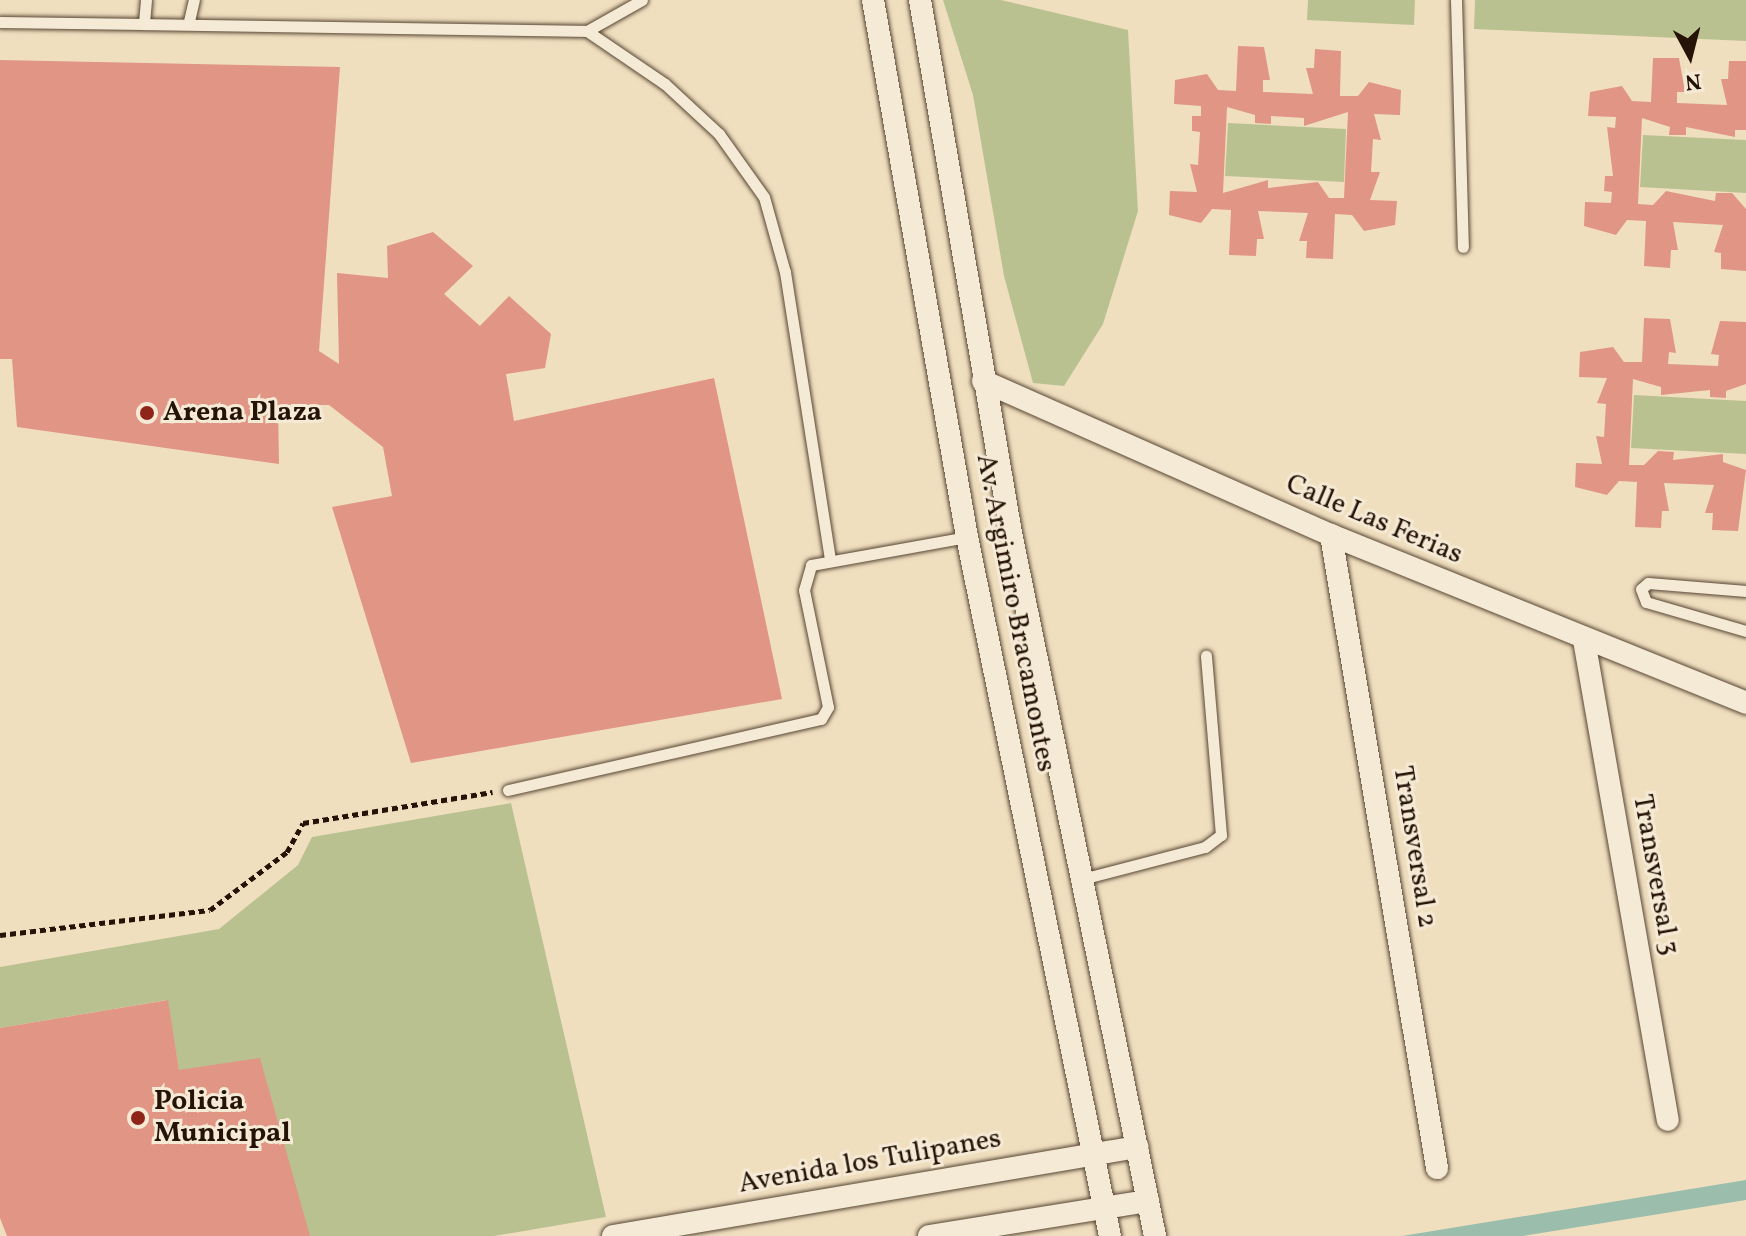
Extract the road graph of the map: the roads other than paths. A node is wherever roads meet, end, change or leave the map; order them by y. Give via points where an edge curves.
1 (146, 0) edge
2 (194, 0) edge
3 (642, 0) edge
4 (873, 0) edge
5 (920, 0) edge
6 (1456, 0) edge
7 (189, 21) junction
8 (0, 22) edge
9 (144, 24) junction
10 (587, 31) junction
11 (1463, 247) dead end
12 (983, 381) junction
13 (1331, 535) junction
14 (967, 537) junction
15 (830, 559) junction
16 (1746, 591) edge
17 (1746, 631) edge
18 (1584, 640) junction
19 (1206, 656) dead end
20 (1746, 703) edge
21 (508, 790) road end
22 (1082, 879) junction
23 (1668, 1120) dead end
24 (1137, 1147) junction
25 (1093, 1154) junction
26 (1437, 1168) dead end
27 (1148, 1201) junction
28 (1104, 1207) junction
29 (613, 1236) edge
30 (929, 1236) edge
31 (1110, 1236) edge
32 (1155, 1236) edge

1 - 9 lane
2 - 7 lane
3 - 10 lane
4 - 14 street, Av. Argimiro Bracamontes
5 - 12 street
6 - 11 lane
7 - 9 lane
7 - 10 lane
8 - 9 lane
10 - 15 lane via 697,114 764,197 785,272
12 - 13 street, Calle Las Ferias
12 - 22 street
13 - 18 street, Calle Las Ferias
13 - 26 street, Transversal 2
14 - 15 lane
14 - 25 street, Av. Argimiro Bracamontes
15 - 21 lane via 804,576 828,707 821,719
16 - 17 lane via 1648,583 1641,589 1646,602
18 - 20 street, Calle Las Ferias
18 - 23 street, Transversal 3
19 - 22 lane via 1221,835 1205,847
22 - 24 street
24 - 25 street, Avenida los Tulipanes
24 - 27 street
25 - 28 street, Av. Argimiro Bracamontes
25 - 29 street, Avenida los Tulipanes
27 - 28 street
27 - 32 street
28 - 30 street
28 - 31 street, Av. Argimiro Bracamontes

